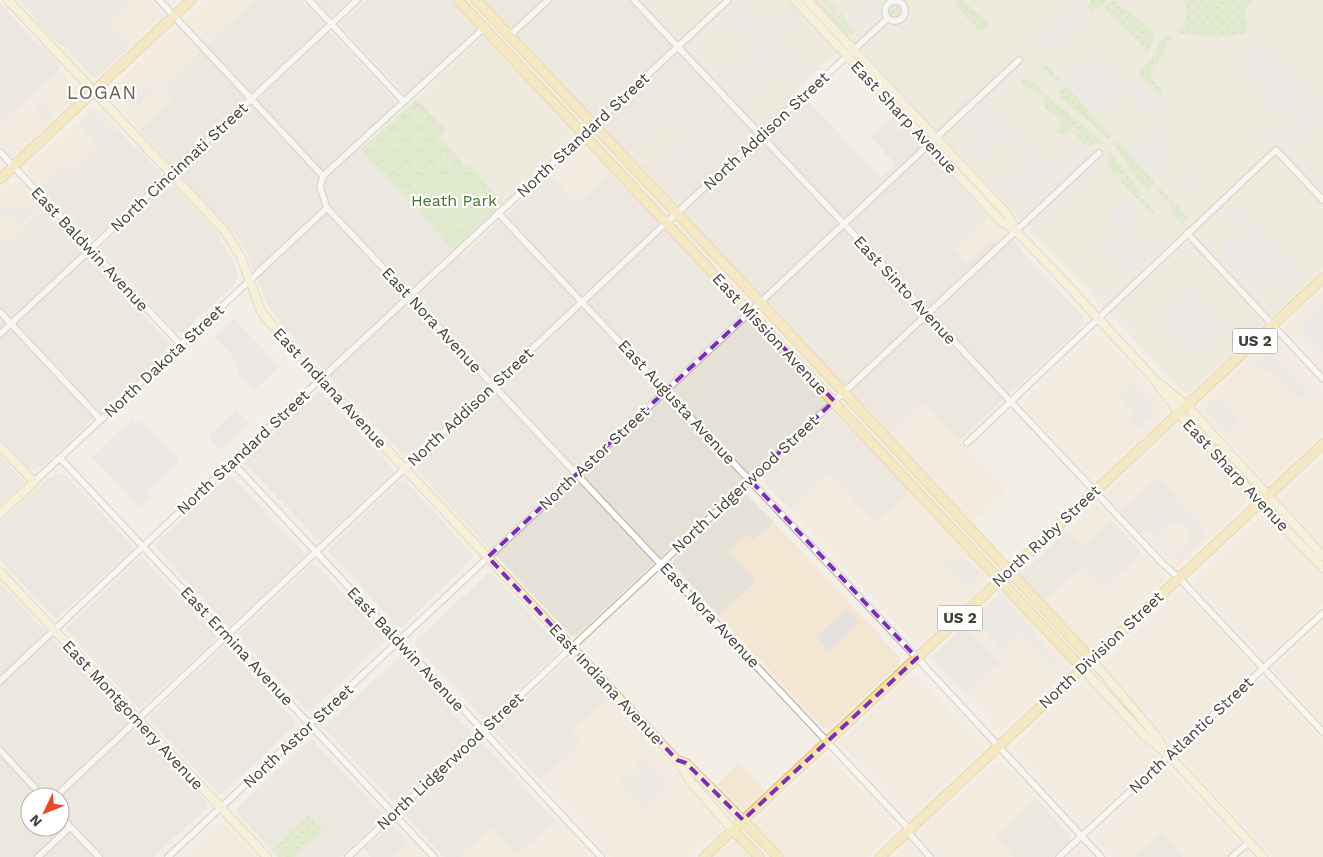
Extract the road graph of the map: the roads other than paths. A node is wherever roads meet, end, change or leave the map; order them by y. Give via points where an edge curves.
1 (8, 0) edge
2 (159, 0) edge
3 (191, 0) edge
4 (309, 0) edge
5 (357, 0) edge
6 (458, 0) edge
7 (476, 0) edge
8 (548, 0) edge
9 (634, 0) edge
10 (728, 0) edge
11 (795, 0) edge
12 (807, 0) edge
13 (174, 16) junction
14 (888, 19) dead end
15 (331, 24) junction
16 (500, 26) junction
17 (484, 28) junction
18 (491, 35) junction
19 (509, 36) junction
20 (678, 47) junction
21 (854, 50) junction
22 (847, 56) junction
23 (1019, 60) dead end
24 (94, 90) junction
25 (251, 99) junction
26 (404, 102) junction
27 (593, 125) junction
28 (583, 134) junction
29 (760, 136) junction
30 (933, 141) junction
31 (0, 152) edge
32 (1099, 153) dead end
33 (14, 167) junction
34 (171, 174) junction
35 (323, 176) junction
36 (0, 179) edge
37 (1323, 200) edge
38 (327, 208) junction
39 (498, 213) junction
40 (676, 214) junction
41 (666, 223) junction
42 (843, 224) junction
43 (1016, 231) junction
44 (1187, 233) junction
45 (91, 249) junction
46 (1323, 278) edge
47 (250, 281) junction
48 (410, 296) junction
49 (582, 302) junction
50 (761, 303) junction
51 (0, 312) edge
52 (750, 312) junction
53 (927, 314) junction
54 (1098, 318) junction
55 (11, 324) junction
56 (1272, 326) junction
57 (0, 334) edge
58 (181, 345) junction
59 (1153, 378) junction
60 (321, 379) junction
61 (1323, 379) edge
62 (494, 385) junction
63 (666, 391) junction
64 (843, 393) junction
65 (834, 401) junction
66 (1010, 401) junction
67 (1186, 405) junction
68 (1178, 413) junction
69 (101, 420) junction
70 (967, 443) dead end
71 (1323, 444) edge
72 (0, 446) edge
73 (60, 458) junction
74 (232, 462) junction
75 (405, 468) junction
76 (577, 473) junction
77 (750, 480) junction
78 (34, 482) junction
79 (1094, 490) junction
80 (1268, 495) junction
81 (1260, 502) junction
82 (0, 514) edge
83 (144, 546) junction
84 (316, 552) junction
85 (1323, 556) edge
86 (488, 557) junction
87 (662, 563) junction
88 (1323, 568) edge
89 (1011, 571) junction
90 (0, 572) edge
91 (1179, 578) junction
92 (1000, 580) junction
93 (1323, 613) edge
94 (54, 630) junction
95 (226, 635) junction
96 (399, 641) junction
97 (572, 647) junction
98 (917, 658) junction
99 (1091, 659) junction
100 (1082, 668) junction
101 (1263, 668) junction
102 (0, 681) edge
103 (138, 719) junction
104 (311, 725) junction
105 (483, 730) junction
106 (1323, 732) edge
107 (827, 741) junction
108 (998, 746) junction
109 (0, 750) edge
110 (1169, 755) junction
111 (5, 756) junction
112 (677, 760) junction
113 (0, 761) edge
114 (34, 787) edge
115 (65, 787) edge
116 (220, 808) junction
117 (394, 814) junction
118 (743, 820) junction
119 (70, 827) edge
120 (733, 830) junction
121 (908, 830) junction
122 (1082, 836) junction
123 (59, 837) edge
124 (1249, 842) junction
125 (38, 857) edge
126 (99, 857) edge
127 (168, 857) edge
128 (267, 857) edge
129 (348, 857) edge
130 (434, 857) edge
131 (601, 857) edge
132 (704, 857) edge
133 (759, 857) edge
134 (778, 857) edge
135 (880, 857) edge
136 (930, 857) edge
137 (1059, 857) edge
138 (1101, 857) edge
139 (1232, 857) edge
140 (1263, 857) edge

1 - 24 street, East Indiana Avenue
2 - 13 street
3 - 13 main road
4 - 15 street
5 - 15 street, North Cincinnati Street
6 - 17 main road, East Mission Avenue
7 - 16 main road, East Mission Avenue
8 - 19 street
9 - 20 street, East Sinto Avenue
10 - 20 street, North Standard Street
11 - 22 street, East Sharp Avenue
12 - 21 street, East Sharp Avenue
13 - 24 main road
13 - 25 street
14 - 21 street, North Addison Street
15 - 25 street, North Cincinnati Street
15 - 26 street
16 - 18 street
16 - 19 main road, East Mission Avenue
17 - 18 main road, East Mission Avenue
17 - 26 street
18 - 28 main road, East Mission Avenue
19 - 27 main road, East Mission Avenue
20 - 27 street, North Standard Street
20 - 29 street, East Sinto Avenue
21 - 22 street, North Addison Street
21 - 30 street, East Sharp Avenue
22 - 29 street, North Addison Street
22 - 30 street, East Sharp Avenue
23 - 30 street, North Astor Street
24 - 33 main road
24 - 34 street, East Indiana Avenue
25 - 34 street, North Cincinnati Street
25 - 35 street
26 - 35 street
27 - 28 street, North Standard Street
27 - 40 main road, East Mission Avenue
28 - 39 street, North Standard Street
28 - 41 main road, East Mission Avenue
29 - 40 street, North Addison Street
29 - 42 street, East Sinto Avenue
30 - 42 street, North Astor Street
30 - 43 street, East Sharp Avenue via 1002,222
31 - 33 street, East Baldwin Avenue
32 - 43 street, North Lidgerwood Street
33 - 36 main road
33 - 45 street, East Baldwin Avenue
34 - 45 street, North Cincinnati Street
34 - 47 street, East Indiana Avenue via 224,230 241,256
35 - 38 street, East Nora Avenue via 320,187
37 - 44 street via 1276,150
38 - 47 street, North Dakota Street
38 - 48 street, East Nora Avenue
39 - 48 street, North Standard Street
39 - 49 street, East Augusta Avenue
40 - 41 street, North Addison Street
40 - 50 main road, East Mission Avenue
41 - 49 street, North Addison Street
41 - 52 main road, East Mission Avenue
42 - 50 street, North Astor Street
42 - 53 street, East Sinto Avenue
43 - 53 street, North Lidgerwood Street
43 - 54 street, East Sharp Avenue
44 - 54 street
44 - 56 street
45 - 55 street, North Cincinnati Street
45 - 58 street, East Baldwin Avenue
46 - 56 main road, North Ruby Street / US 2
47 - 58 street, North Dakota Street
47 - 60 street, East Indiana Avenue via 262,311
48 - 60 street, North Standard Street
48 - 62 street, East Nora Avenue
49 - 62 street, North Addison Street
49 - 63 street, East Augusta Avenue
50 - 52 street, North Astor Street
50 - 64 main road, East Mission Avenue
51 - 55 street
52 - 63 street, North Astor Street
52 - 65 main road, East Mission Avenue
53 - 64 street, North Lidgerwood Street
53 - 66 street, East Sinto Avenue
54 - 59 street, East Sharp Avenue
54 - 66 street
55 - 57 street, North Cincinnati Street
55 - 69 street
56 - 61 street
56 - 67 main road, North Ruby Street / US 2
58 - 69 street, North Dakota Street
59 - 67 street, East Sharp Avenue
59 - 68 street, East Sharp Avenue
60 - 74 street, North Standard Street
60 - 75 street, East Indiana Avenue
62 - 75 street, North Addison Street
62 - 76 street, East Nora Avenue
63 - 76 street, North Astor Street
63 - 77 street, East Augusta Avenue
64 - 65 street, North Lidgerwood Street
64 - 89 main road, East Mission Avenue
65 - 77 street, North Lidgerwood Street
65 - 92 main road, East Mission Avenue
66 - 70 street
66 - 79 street, East Sinto Avenue
67 - 68 main road, North Ruby Street / US 2
67 - 80 street, East Sharp Avenue
68 - 79 main road, North Ruby Street / US 2
68 - 81 street, East Sharp Avenue
69 - 73 street, North Dakota Street
71 - 80 main road, North Division Street
72 - 78 street
73 - 78 street, North Dakota Street
73 - 83 street, East Ermina Avenue
74 - 83 street, North Standard Street
74 - 84 street, East Baldwin Avenue
75 - 84 street, North Addison Street
75 - 86 street, East Indiana Avenue
76 - 86 street, North Astor Street
76 - 87 street, East Nora Avenue
77 - 87 street, North Lidgerwood Street
77 - 98 street, East Augusta Avenue
78 - 82 street, North Dakota Street
79 - 89 main road, North Ruby Street / US 2
79 - 91 street, East Sinto Avenue
80 - 81 main road, North Division Street
80 - 85 street, East Sharp Avenue
81 - 88 street, East Sharp Avenue
81 - 91 main road, North Division Street
83 - 94 street, North Standard Street
83 - 95 street, East Ermina Avenue
84 - 95 street, North Addison Street
84 - 96 street, East Baldwin Avenue
86 - 96 street, North Astor Street
86 - 97 street, East Indiana Avenue
87 - 97 street, North Lidgerwood Street
87 - 107 street, East Nora Avenue
89 - 92 main road, North Ruby Street / US 2
89 - 99 main road, East Mission Avenue
90 - 94 street, East Montgomery Avenue
91 - 99 main road, North Division Street
91 - 101 street, East Sinto Avenue
92 - 98 main road, North Ruby Street / US 2
92 - 100 main road, East Mission Avenue
93 - 101 street, North Atlantic Street
94 - 102 street, North Standard Street
94 - 103 street, East Montgomery Avenue
95 - 103 street, North Addison Street
95 - 104 street, East Ermina Avenue
96 - 104 street, North Astor Street
96 - 105 street, East Baldwin Avenue
97 - 105 street, North Lidgerwood Street
97 - 112 street, East Indiana Avenue
98 - 107 main road, North Ruby Street / US 2
98 - 108 street, East Augusta Avenue
99 - 100 main road, North Division Street
99 - 110 street
100 - 108 main road, North Division Street
100 - 110 street via 1146,737
101 - 106 street, East Sinto Avenue
101 - 110 street, North Atlantic Street
103 - 115 street, North Addison Street
103 - 116 street, East Montgomery Avenue
104 - 116 street, North Astor Street
104 - 117 street, East Ermina Avenue
105 - 117 street, North Lidgerwood Street
105 - 131 street, East Baldwin Avenue
107 - 118 main road, North Ruby Street / US 2
107 - 121 street, East Nora Avenue
108 - 121 main road, North Division Street
108 - 122 street, East Augusta Avenue
109 - 111 street
110 - 122 street, North Atlantic Street
110 - 124 street
111 - 113 street
111 - 114 street
112 - 118 street, East Indiana Avenue via 686,763
112 - 120 street, East Indiana Avenue via 691,782
116 - 127 street, North Astor Street
116 - 128 street, East Montgomery Avenue
117 - 129 street, North Lidgerwood Street
117 - 130 street, East Ermina Avenue
118 - 120 main road, North Ruby Street / US 2
118 - 134 main road, East Indiana Avenue
119 - 126 street
120 - 132 main road, North Ruby Street / US 2
120 - 133 main road, East Indiana Avenue
121 - 135 main road, North Division Street
121 - 136 street, East Nora Avenue
122 - 137 street, North Atlantic Street
122 - 138 street, East Augusta Avenue
123 - 125 street
124 - 139 street
124 - 140 street

